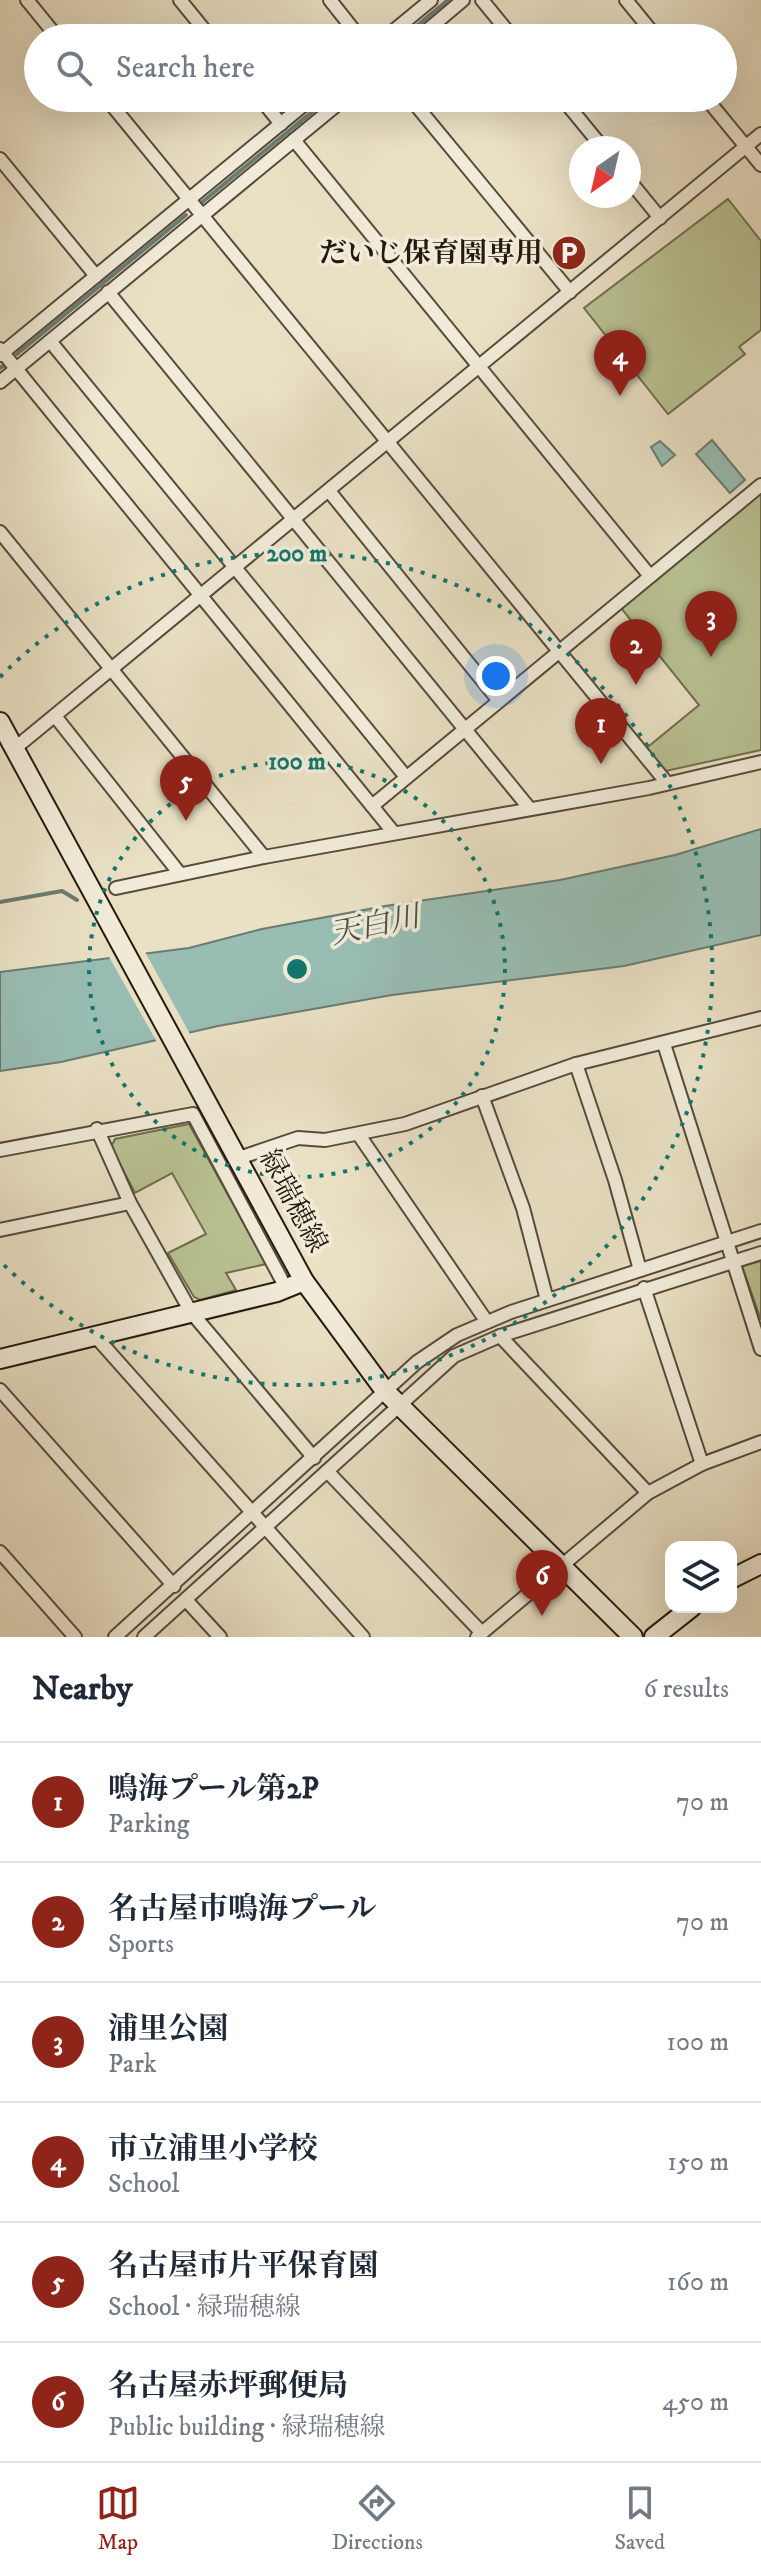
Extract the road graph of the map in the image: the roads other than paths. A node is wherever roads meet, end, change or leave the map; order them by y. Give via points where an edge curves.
1 (27, 0) edge
2 (180, 0) edge
3 (330, 0) edge
4 (431, 0) edge
5 (463, 0) edge
6 (482, 0) edge
7 (626, 0) edge
8 (47, 24) edge
9 (200, 24) edge
10 (349, 24) edge
11 (402, 24) edge
12 (435, 24) edge
13 (502, 24) edge
14 (646, 24) edge
15 (117, 112) edge
16 (271, 112) edge
17 (295, 112) edge
18 (328, 112) edge
19 (422, 112) edge
20 (573, 112) edge
21 (717, 112) edge
22 (281, 124) junction
23 (761, 134) edge
24 (593, 136) edge
25 (294, 140) junction
26 (746, 147) junction
27 (0, 159) edge
28 (761, 165) edge
29 (641, 195) edge
30 (189, 201) junction
31 (201, 216) junction
32 (660, 218) junction
33 (96, 276) junction
34 (108, 292) junction
35 (570, 292) junction
36 (50, 341) junction
37 (1, 352) edge
38 (479, 367) junction
39 (16, 369) junction
40 (0, 382) edge
41 (388, 443) junction
42 (761, 485) edge
43 (329, 491) junction
44 (294, 520) junction
45 (0, 532) edge
46 (235, 568) junction
47 (650, 576) junction
48 (201, 597) junction
49 (558, 652) junction
50 (112, 669) junction
51 (499, 701) junction
52 (55, 716) junction
53 (0, 722) edge
54 (465, 729) junction
55 (14, 749) junction
56 (761, 762) edge
57 (406, 777) junction
58 (667, 783) junction
59 (372, 806) junction
60 (530, 809) junction
61 (394, 833) junction
62 (264, 857) junction
63 (180, 874) junction
64 (116, 888) dead end
65 (761, 1019) edge
66 (664, 1044) junction
67 (576, 1064) junction
68 (482, 1096) junction
69 (97, 1129) junction
70 (359, 1135) junction
71 (0, 1150) edge
72 (236, 1159) junction
73 (130, 1203) junction
74 (0, 1230) edge
75 (761, 1231) edge
76 (726, 1242) junction
77 (761, 1253) edge
78 (733, 1261) junction
79 (640, 1270) junction
80 (304, 1281) junction
81 (286, 1288) junction
82 (644, 1288) junction
83 (547, 1300) junction
84 (191, 1312) junction
85 (487, 1322) junction
86 (500, 1336) junction
87 (96, 1337) junction
88 (761, 1349) edge
89 (0, 1359) edge
90 (0, 1390) edge
91 (385, 1391) junction
92 (399, 1407) junction
93 (761, 1442) edge
94 (314, 1458) junction
95 (702, 1464) junction
96 (327, 1471) junction
97 (648, 1493) junction
98 (253, 1515) junction
99 (264, 1527) junction
100 (0, 1552) edge
101 (761, 1564) edge
102 (559, 1566) junction
103 (737, 1576) edge
104 (174, 1586) junction
105 (186, 1600) junction
106 (684, 1613) edge
107 (480, 1635) edge
108 (75, 1637) edge
109 (115, 1637) edge
110 (144, 1637) edge
111 (220, 1637) edge
112 (363, 1637) edge
113 (633, 1637) edge
114 (654, 1637) edge

1 - 8 street
2 - 9 street
3 - 10 street
4 - 11 street
5 - 12 street
6 - 13 street
7 - 14 street
15 - 30 street
16 - 22 street
17 - 22 street
18 - 25 street
19 - 35 street
20 - 24 street
21 - 26 street
22 - 30 street
23 - 26 street
25 - 31 street
25 - 38 street
26 - 28 street
26 - 32 street
27 - 33 street
29 - 32 street
30 - 31 street
30 - 33 street
31 - 34 street
31 - 41 street
32 - 35 street
33 - 37 street
34 - 36 street
34 - 44 street
35 - 38 street
36 - 39 street
36 - 46 street
37 - 39 street
38 - 41 street
38 - 47 street
39 - 40 street
39 - 48 street
41 - 43 street
41 - 49 street
42 - 47 street
43 - 44 street
43 - 51 street
44 - 46 street
44 - 54 street
45 - 50 street
46 - 48 street
46 - 57 street
47 - 49 street
48 - 50 street
48 - 59 street
49 - 51 street
49 - 58 street
50 - 52 street
50 - 62 street
51 - 54 street
52 - 55 street
52 - 63 street
53 - 55 main road, 緑瑞穂線
54 - 57 street
54 - 60 street
55 - 72 main road, 緑瑞穂線
56 - 58 street
57 - 59 street
58 - 60 street
59 - 61 street
60 - 61 street
61 - 62 street
62 - 63 street
63 - 64 street
65 - 66 street
66 - 67 street
66 - 76 street
67 - 68 street
67 - 79 street
68 - 70 street
68 - 83 street via 523,1208
69 - 71 street
69 - 73 street
69 - 81 street via 193,1114
70 - 72 street via 298,1138
70 - 85 street
72 - 80 main road, 緑瑞穂線
73 - 74 street
73 - 84 street
75 - 76 street
76 - 78 street
76 - 79 street
77 - 78 street
78 - 82 street
78 - 88 street
79 - 83 street
80 - 81 main road
80 - 91 main road, 緑瑞穂線
81 - 84 main road
82 - 86 street
82 - 95 street
83 - 85 street
84 - 87 main road
84 - 94 street
85 - 91 street via 417,1362
86 - 92 street via 454,1356
86 - 97 street
87 - 89 main road
87 - 98 street
90 - 104 street
91 - 92 main road, 緑瑞穂線
91 - 94 street
92 - 96 street
92 - 102 main road, 緑瑞穂線
93 - 95 street
94 - 98 street
95 - 97 street
96 - 99 street
96 - 107 street
97 - 102 street
98 - 99 street
98 - 104 street
99 - 105 street
99 - 112 street
100 - 108 street
101 - 103 main road
102 - 107 street
102 - 113 main road, 緑瑞穂線
104 - 109 street
105 - 110 street
105 - 111 street
106 - 114 main road

